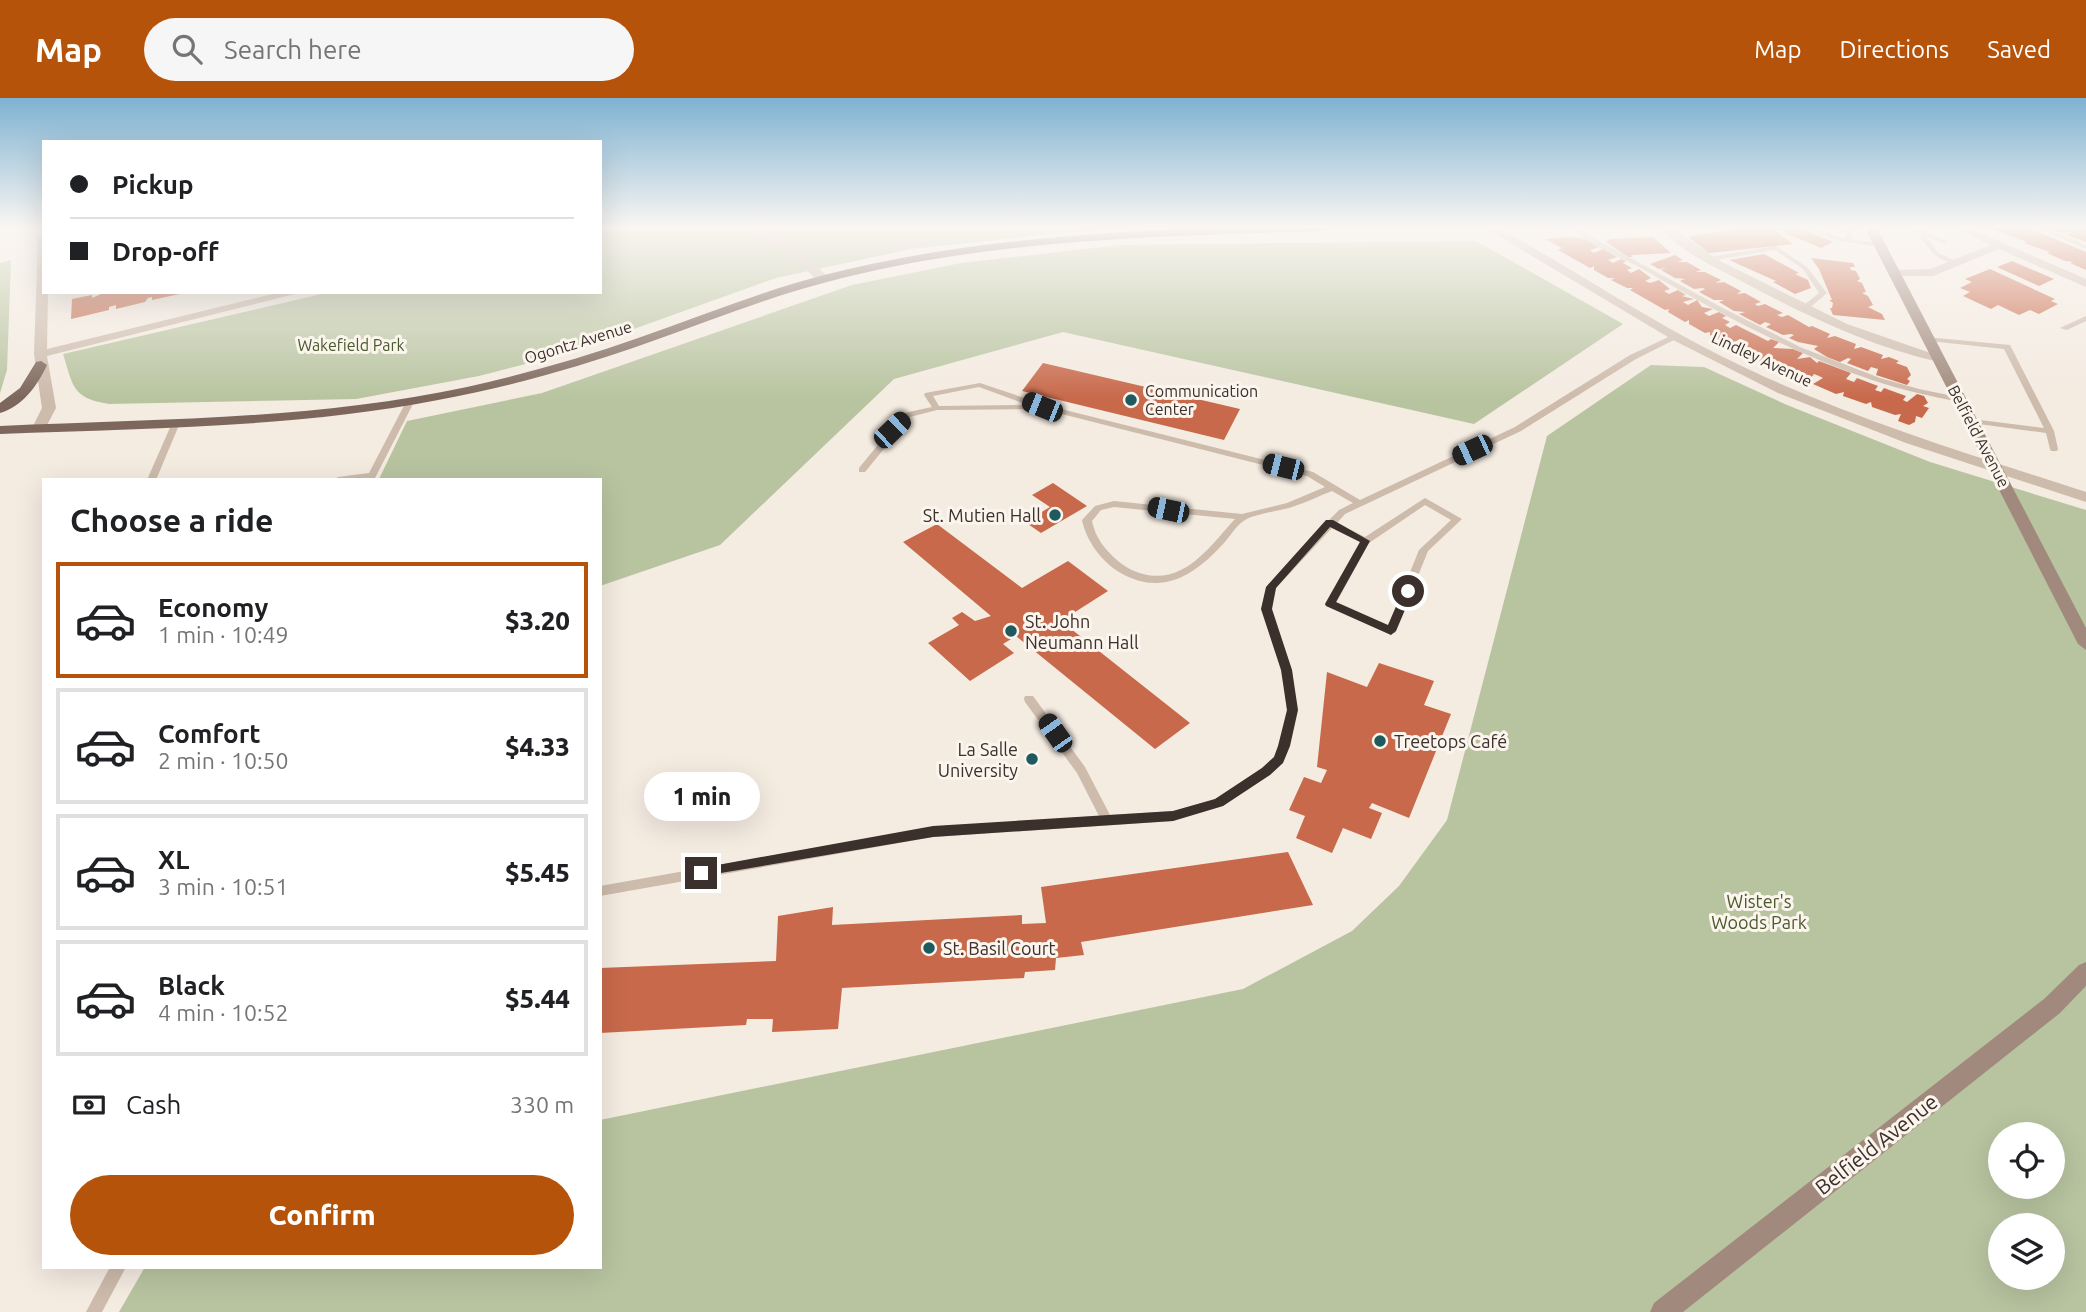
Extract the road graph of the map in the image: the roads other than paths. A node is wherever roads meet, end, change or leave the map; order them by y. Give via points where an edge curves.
1 (807, 285) edge
2 (1589, 285) edge
3 (1673, 285) edge
4 (1758, 285) edge
5 (1818, 285) edge
6 (1900, 285) edge
7 (42, 288) edge
8 (289, 294) edge
9 (1804, 309) junction
10 (2086, 318) edge
11 (2064, 328) dead end
12 (1678, 336) junction
13 (1929, 340) junction
14 (1939, 358) junction
15 (40, 359) junction
16 (1960, 400) junction
17 (410, 402) junction
18 (1042, 407) junction
19 (937, 408) junction
20 (0, 409) edge
21 (1972, 421) junction
22 (175, 425) junction
23 (39, 428) junction
24 (0, 430) edge
25 (2050, 430) junction
26 (2054, 449) dead end
27 (1996, 467) junction
28 (862, 470) dead end
29 (369, 477) edge
30 (153, 478) edge
31 (1333, 487) junction
32 (2086, 496) edge
33 (1359, 503) junction
34 (1242, 517) junction
35 (1329, 523) junction
36 (1365, 541) junction
37 (2086, 644) edge
38 (1029, 699) dead end
39 (1107, 820) junction
40 (602, 891) edge
41 (2086, 972) edge
42 (117, 1269) edge
43 (94, 1312) edge
44 (1663, 1312) edge

1 - 17 main road, Ogontz Avenue via 615,351 513,380
2 - 12 street, Lindley Avenue
3 - 16 lane via 1804,352 1912,392
4 - 9 street
5 - 9 lane via 1824,293
6 - 13 street, Belfield Avenue
7 - 15 street
8 - 15 street
9 - 14 street via 1881,343
10 - 11 lane
12 - 27 street, Lindley Avenue via 1787,392
12 - 33 lane via 1633,357 1518,429
13 - 14 street, Belfield Avenue
13 - 25 lane via 2007,347
14 - 16 street, Belfield Avenue
15 - 20 main road via 35,378
15 - 23 street via 49,408
16 - 21 street, Belfield Avenue
17 - 22 main road, Ogontz Avenue
17 - 29 lane
18 - 19 lane
18 - 19 lane via 980,385 928,395
18 - 31 lane via 1310,474
19 - 28 lane via 907,415
21 - 25 lane
21 - 27 street, Belfield Avenue
22 - 23 main road, Ogontz Avenue
22 - 30 lane
23 - 24 main road, Ogontz Avenue
25 - 26 lane
27 - 32 street, Lindley Avenue
27 - 37 street, Belfield Avenue
31 - 33 lane
31 - 34 lane via 1290,505
33 - 35 lane
34 - 34 lane via 1114,504 1098,508 1087,520 1088,533 1117,566 1163,582 1197,565
35 - 36 lane
35 - 39 lane via 1271,587 1267,599 1266,609 1287,670 1292,710 1278,760 1252,784 1200,810
36 - 36 lane via 1330,604 1391,631 1424,550 1457,519 1425,501
38 - 39 lane via 1081,770
39 - 40 lane via 933,832
41 - 44 street, Belfield Avenue via 2052,1006
42 - 43 lane

